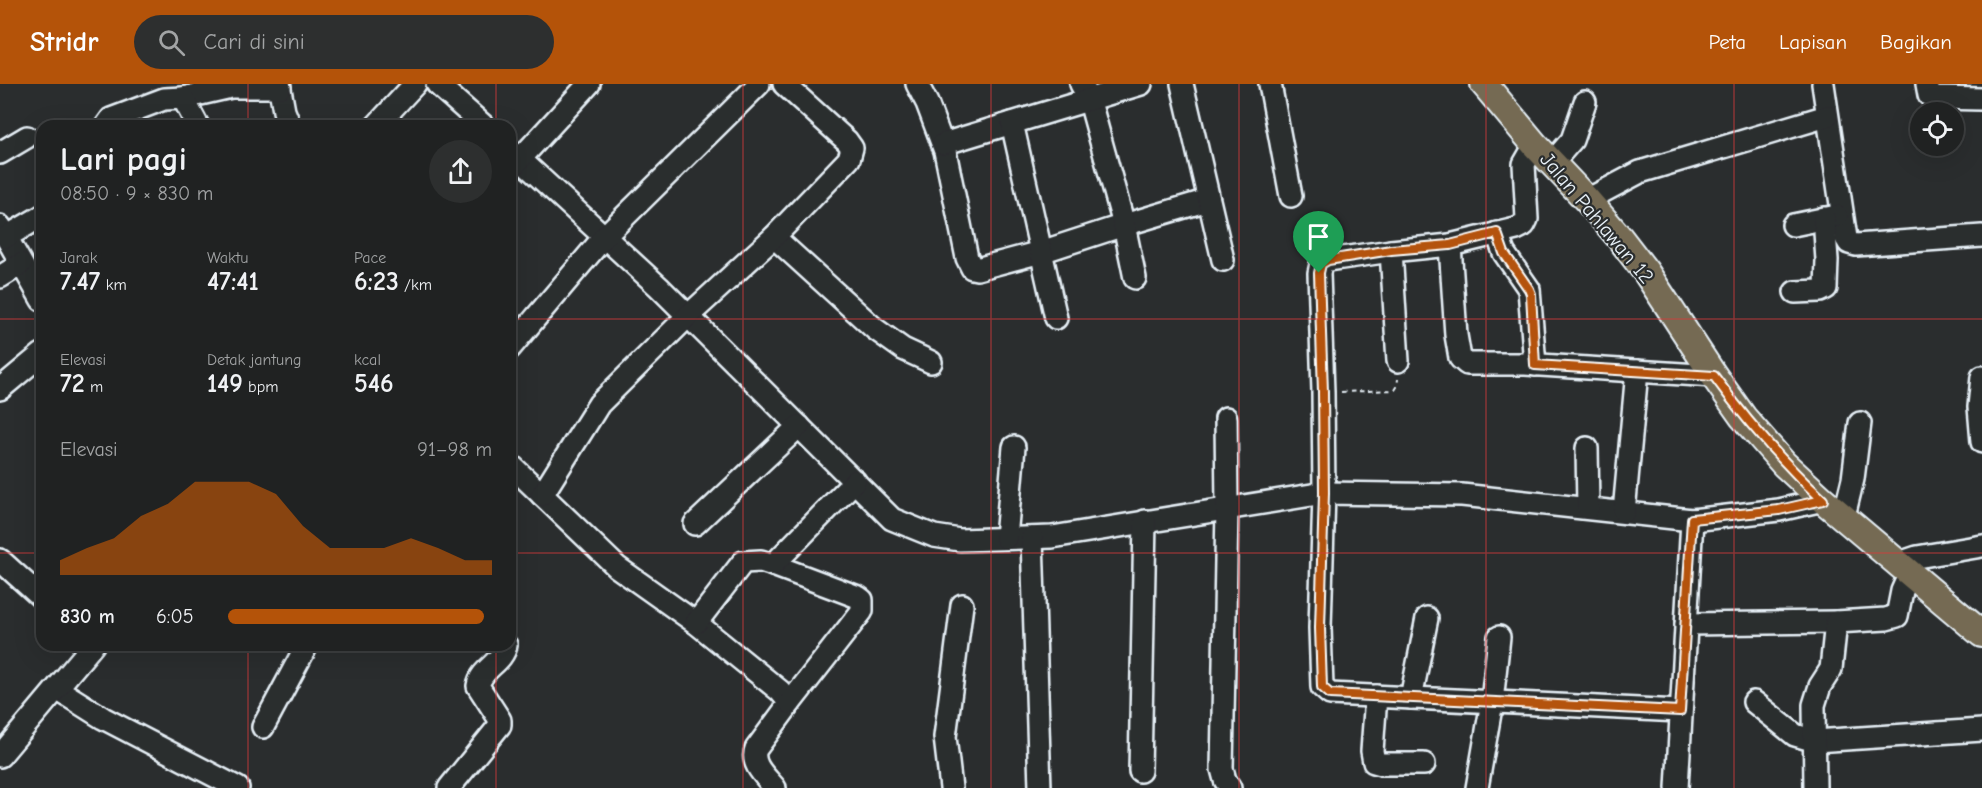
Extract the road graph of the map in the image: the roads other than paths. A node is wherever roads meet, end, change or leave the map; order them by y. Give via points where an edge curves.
1 (416, 84) edge
2 (437, 84) edge
3 (589, 84) edge
4 (759, 84) edge
5 (784, 84) edge
6 (917, 84) edge
7 (1141, 84) edge
8 (1182, 84) edge
9 (1270, 84) edge
10 (1484, 84) edge
11 (1823, 84) edge
12 (1927, 84) edge
13 (279, 85) edge
14 (1085, 91) edge
15 (170, 94) edge
16 (1982, 99) edge
17 (1585, 102) dead end
18 (1827, 116) junction
19 (110, 120) edge
20 (193, 120) edge
21 (288, 120) edge
22 (382, 120) edge
23 (477, 120) edge
24 (1012, 123) junction
25 (27, 137) dead end
26 (942, 144) junction
27 (1535, 145) junction
28 (0, 153) edge
29 (516, 156) edge
30 (516, 162) edge
31 (1552, 163) junction
32 (1291, 196) dead end
33 (1208, 200) junction
34 (1587, 200) junction
35 (1833, 217) junction
36 (36, 218) edge
37 (1124, 225) junction
38 (1793, 225) dead end
39 (3, 232) edge
40 (1497, 233) junction
41 (1982, 236) edge
42 (604, 237) junction
43 (774, 237) junction
44 (1450, 245) junction
45 (1391, 250) junction
46 (1041, 252) junction
47 (1223, 260) dead end
48 (21, 264) junction
49 (0, 277) edge
50 (1135, 278) dead end
51 (36, 288) edge
52 (1795, 292) dead end
53 (688, 316) junction
54 (1056, 318) dead end
55 (516, 341) edge
56 (36, 359) edge
57 (1398, 361) road end
58 (931, 362) dead end
59 (1535, 365) junction
60 (1637, 371) junction
61 (1714, 376) junction
62 (1982, 377) edge
63 (0, 389) edge
64 (1226, 418) dead end
65 (1860, 423) dead end
66 (800, 426) junction
67 (1982, 442) edge
68 (1014, 447) dead end
69 (1587, 448) dead end
70 (516, 470) edge
71 (855, 481) junction
72 (1324, 493) junction
73 (542, 495) junction
74 (1823, 500) junction
75 (1227, 508) junction
76 (1588, 508) junction
77 (1624, 512) junction
78 (1844, 516) junction
79 (1692, 519) junction
80 (1145, 521) junction
81 (695, 524) dead end
82 (1005, 538) junction
83 (1032, 538) junction
84 (1982, 546) edge
85 (2, 565) edge
86 (773, 565) junction
87 (1905, 568) junction
88 (36, 593) edge
89 (962, 604) dead end
90 (1427, 618) dead end
91 (1836, 622) junction
92 (696, 623) junction
93 (1686, 624) junction
94 (1980, 630) edge
95 (1499, 638) dead end
96 (88, 651) edge
97 (304, 651) edge
98 (504, 651) edge
99 (57, 689) junction
100 (1376, 696) junction
101 (1411, 698) junction
102 (1492, 702) junction
103 (1754, 702) dead end
104 (790, 703) junction
105 (1680, 711) junction
106 (263, 727) dead end
107 (1982, 730) edge
108 (1815, 741) junction
109 (0, 756) edge
110 (1424, 764) dead end
111 (1140, 771) dead end
112 (205, 781) edge
113 (238, 788) edge
114 (449, 788) edge
115 (775, 788) edge
116 (951, 788) edge
117 (1040, 788) edge
118 (1230, 788) edge
119 (1476, 788) edge
120 (1677, 788) edge
121 (1815, 788) edge

1 - 22 street
2 - 23 street
3 - 29 street
4 - 42 street
5 - 43 street via 852,148 849,159
6 - 26 street
7 - 14 street
8 - 33 street
9 - 32 street
10 - 27 main road, Jalan Pahlawan 12
11 - 18 street
12 - 16 street via 1929,95 1936,98
13 - 15 street
13 - 21 street
14 - 24 street
14 - 37 street
15 - 19 street
15 - 20 street
17 - 31 street via 1572,140
18 - 34 street via 1640,172
18 - 35 street
24 - 26 street
24 - 46 street
25 - 28 street
26 - 46 street via 972,268
27 - 31 main road, Jalan Pahlawan 12
27 - 40 street via 1524,164 1527,219 1516,229
30 - 42 street
31 - 34 main road, Jalan Pahlawan 12
33 - 37 street
33 - 47 street
34 - 61 main road, Jalan Pahlawan 12 via 1646,272
35 - 38 street
35 - 41 street via 1853,245
35 - 52 street via 1826,288
36 - 39 street
37 - 46 street
37 - 50 street
39 - 48 street
40 - 44 street
40 - 59 street via 1504,253 1531,294
42 - 53 street
42 - 55 street
43 - 53 street
43 - 58 street via 874,329
44 - 45 street
44 - 59 street via 1461,361 1470,365
45 - 57 street
45 - 72 street via 1321,264
46 - 54 street
48 - 49 street
48 - 51 street
53 - 66 street
53 - 73 street via 599,404
56 - 63 street
59 - 60 street
60 - 61 street
60 - 77 street
61 - 74 main road, Jalan Pahlawan 12 via 1784,464
62 - 67 street via 1978,407
64 - 75 street
65 - 78 street
66 - 71 street
66 - 81 street
68 - 82 street
69 - 76 street
70 - 73 street
71 - 82 street via 892,519 912,529 960,540
71 - 86 street
72 - 75 street
72 - 76 street via 1461,495
72 - 100 street via 1322,687 1330,694
73 - 92 street via 617,567
74 - 78 main road, Jalan Pahlawan 12
74 - 79 street via 1779,510
75 - 80 street
75 - 118 street via 1222,769
76 - 77 street
77 - 79 street
78 - 87 main road, Jalan Pahlawan 12
79 - 93 street
80 - 83 street
80 - 111 street
82 - 83 street
83 - 117 street
84 - 87 street via 1917,557
85 - 88 street
86 - 92 street via 743,562
86 - 104 street via 858,597 863,605
87 - 91 street via 1897,616
87 - 94 main road, Jalan Pahlawan 12
89 - 116 street via 945,737
90 - 101 street
91 - 93 street
91 - 108 street via 1832,669 1816,696
92 - 104 street
93 - 105 street
95 - 102 street
96 - 99 street
97 - 106 street
98 - 114 street via 479,682 479,691 500,718 500,725
99 - 109 street
99 - 112 street
100 - 101 street
100 - 110 street via 1374,762
101 - 102 street
102 - 105 street
102 - 119 street
103 - 108 street via 1795,735
104 - 115 street via 753,756
105 - 120 street
107 - 108 street
108 - 121 street
112 - 113 street

